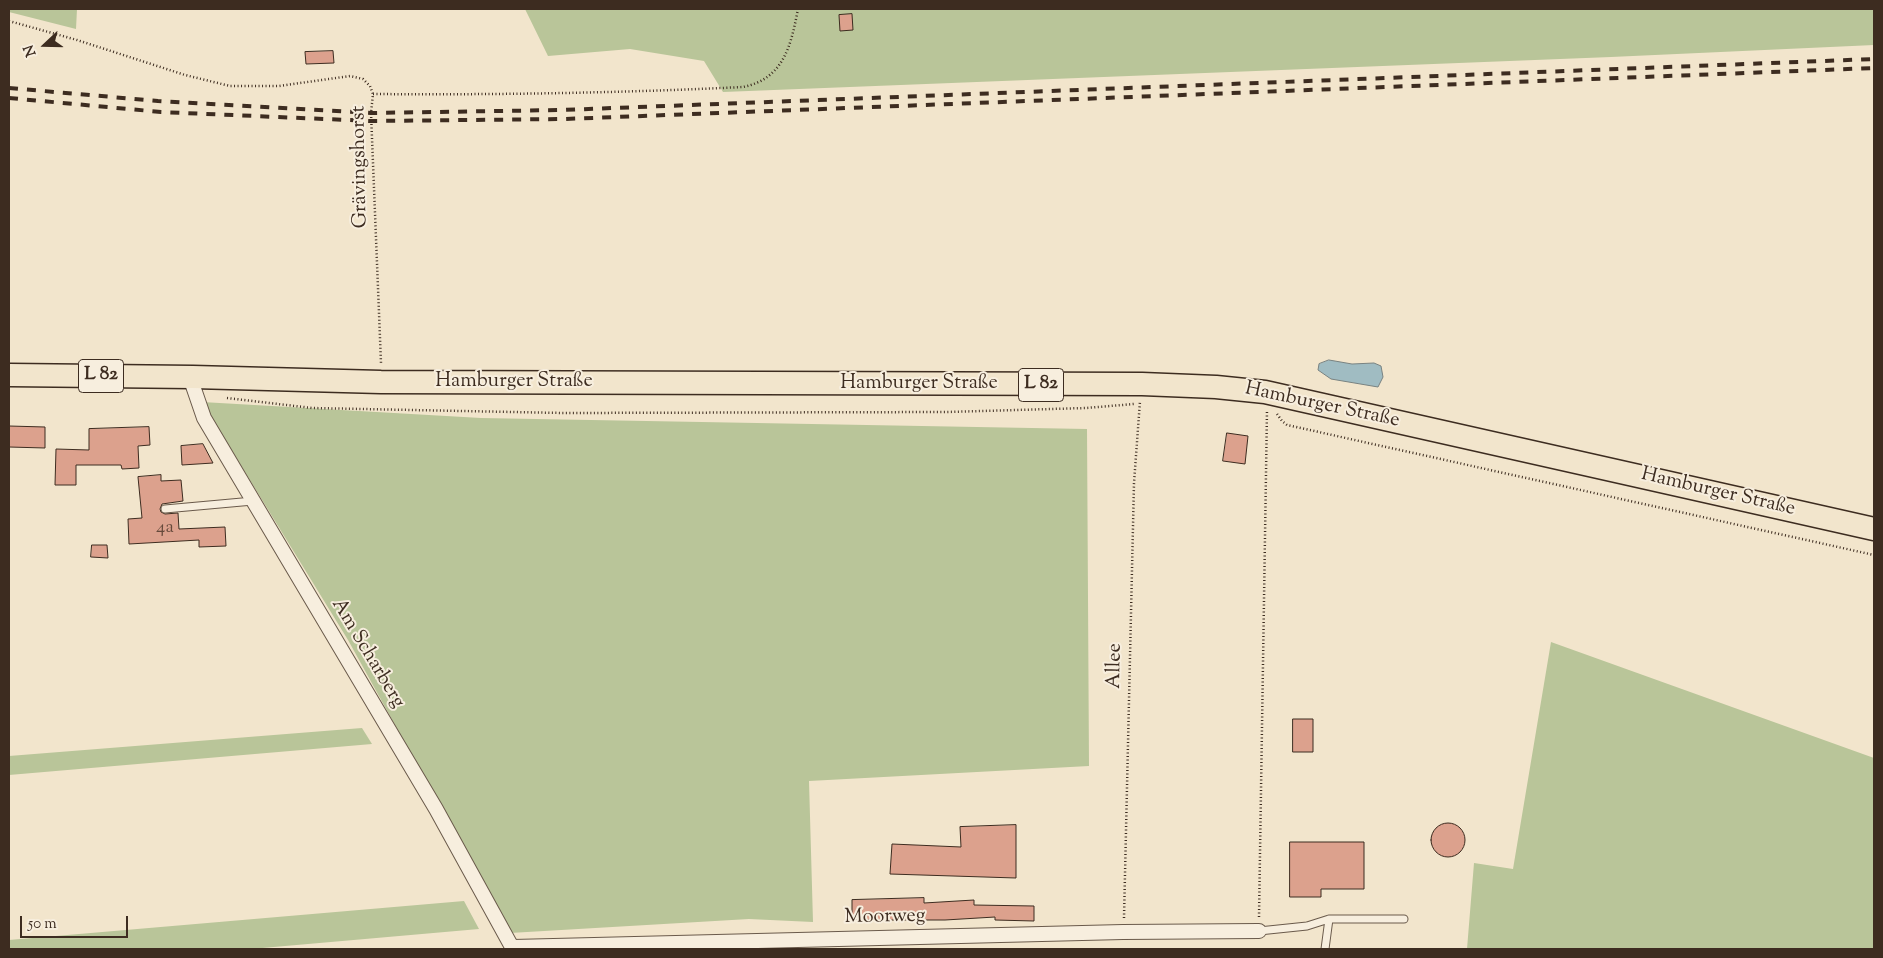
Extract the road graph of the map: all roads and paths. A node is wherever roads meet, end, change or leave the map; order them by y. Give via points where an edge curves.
1 (798, 9) edge
2 (9, 21) edge
3 (373, 94) junction
4 (9, 375) edge
5 (193, 377) junction
6 (381, 382) junction
7 (1143, 396) junction
8 (224, 397) dead end
9 (1271, 408) dead end
10 (1276, 413) dead end
11 (253, 502) junction
12 (165, 509) dead end
13 (1874, 529) edge
14 (1874, 555) edge
15 (1329, 919) junction
16 (1404, 920) dead end
17 (1259, 931) junction
18 (1123, 932) junction
19 (513, 948) edge
20 (1325, 949) edge

1 - 3 path via 792,38 781,64 764,81 754,85 602,93
2 - 3 path, Grävingshorst via 185,76 230,86 279,86 350,76 363,79
3 - 6 path, Grävingshorst via 371,113
4 - 5 main road, Hamburger Straße / L 82
5 - 6 main road, Hamburger Straße / L 82
5 - 11 street, Am Scharberg via 204,418
6 - 7 main road, Hamburger Straße / L 82
7 - 8 path via 1086,408 947,412 563,413 312,408
7 - 13 main road, Hamburger Straße / L 82 via 1216,387 1265,392
7 - 18 path, Allee via 1134,483
9 - 17 path via 1266,404
10 - 14 path via 1287,425
11 - 12 lane
11 - 19 street, Am Scharberg via 436,810
15 - 16 lane
15 - 17 lane via 1307,926
15 - 20 lane
17 - 18 street, Moorweg
18 - 19 street, Moorweg

